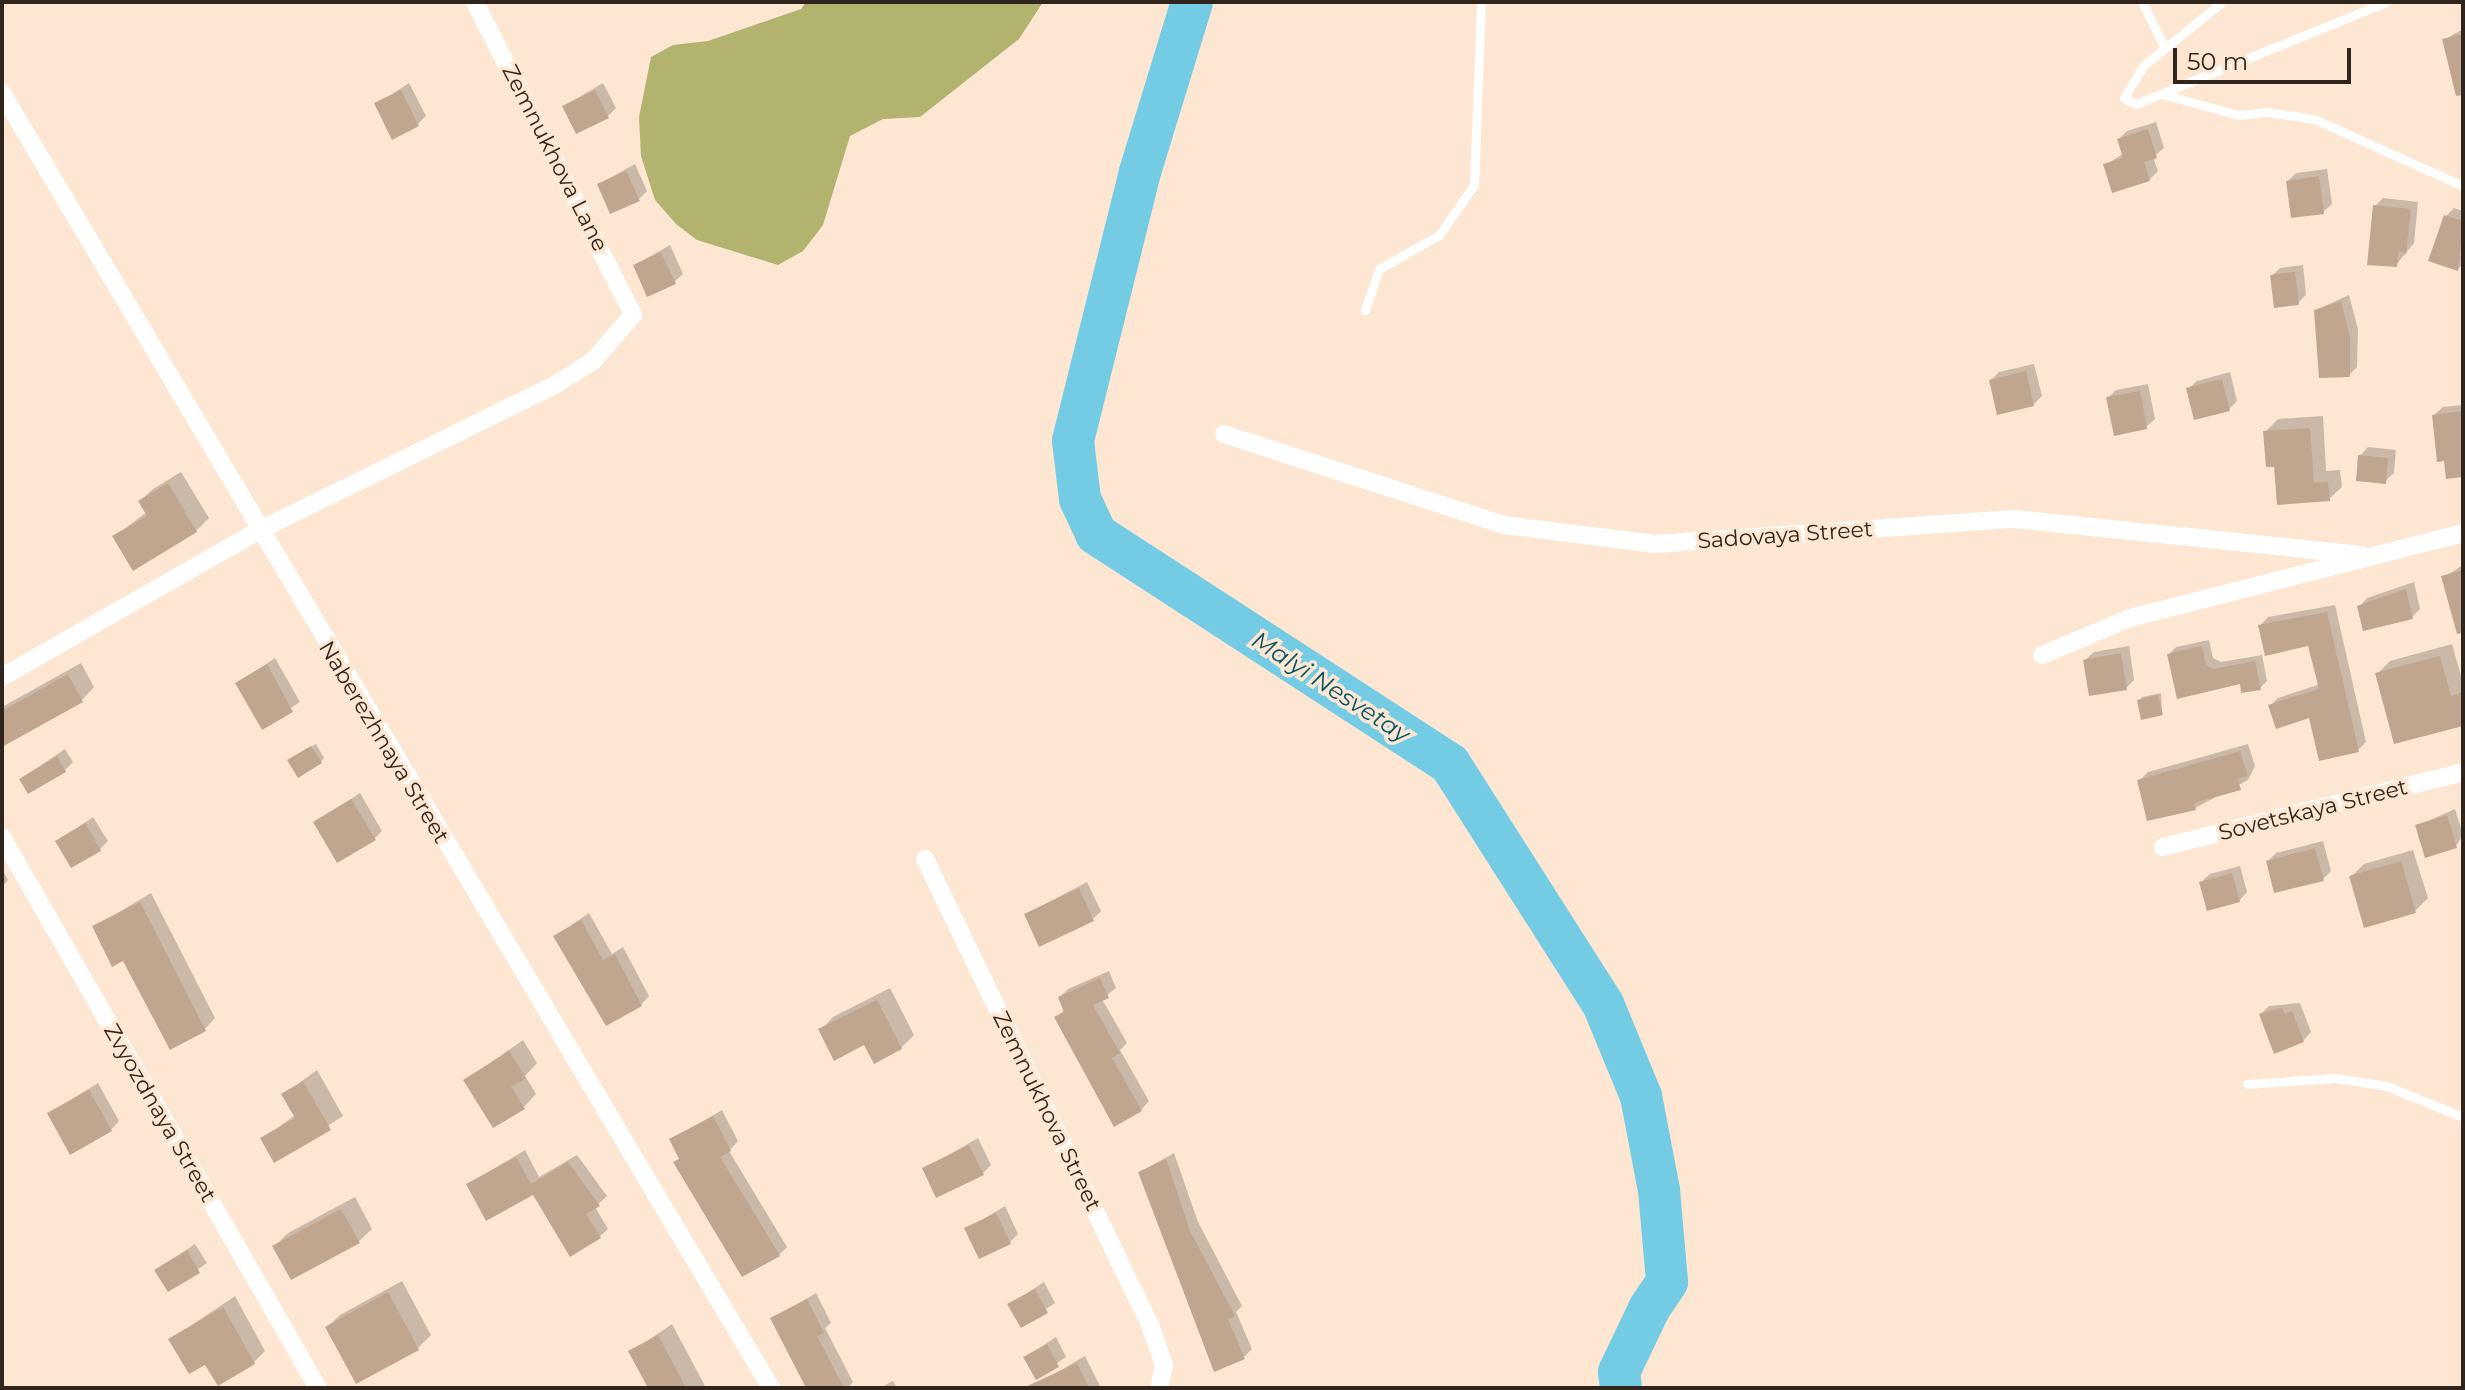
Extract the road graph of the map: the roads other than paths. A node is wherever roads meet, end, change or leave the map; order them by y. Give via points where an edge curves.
1 (475, 2) edge
2 (1481, 2) edge
3 (2142, 2) edge
4 (2222, 2) edge
5 (2386, 2) edge
6 (2165, 48) junction
7 (2, 93) edge
8 (2162, 94) junction
9 (2463, 186) edge
10 (1365, 310) dead end
11 (1224, 434) dead end
12 (258, 531) junction
13 (2463, 533) edge
14 (2361, 555) junction
15 (2042, 655) dead end
16 (2, 677) edge
17 (2463, 772) edge
18 (2, 837) edge
19 (2163, 847) dead end
20 (925, 859) dead end
21 (2247, 1084) dead end
22 (2463, 1117) edge
23 (318, 1388) edge
24 (771, 1388) edge
25 (1159, 1388) edge

1 - 12 street, Zemnukhova Lane via 633,315 593,361 555,385
2 - 10 lane via 1474,185 1439,235 1379,269
3 - 6 lane
4 - 6 lane
5 - 8 lane
6 - 8 lane via 2143,66 2124,98 2136,104
7 - 12 street, Naberezhnaya Street
8 - 9 lane via 2238,115 2267,112 2314,119
11 - 14 street, Sadovaya Street via 1504,525 1655,544 2014,519
12 - 16 street
12 - 24 street, Naberezhnaya Street
13 - 14 street, Sadovaya Street
14 - 15 street, Sadovaya Street via 2130,618
17 - 19 street, Sovetskaya Street
18 - 23 street, Zvyozdnaya Street
20 - 25 street, Zemnukhova Street via 1150,1325 1164,1365
21 - 22 lane via 2335,1078 2387,1086

